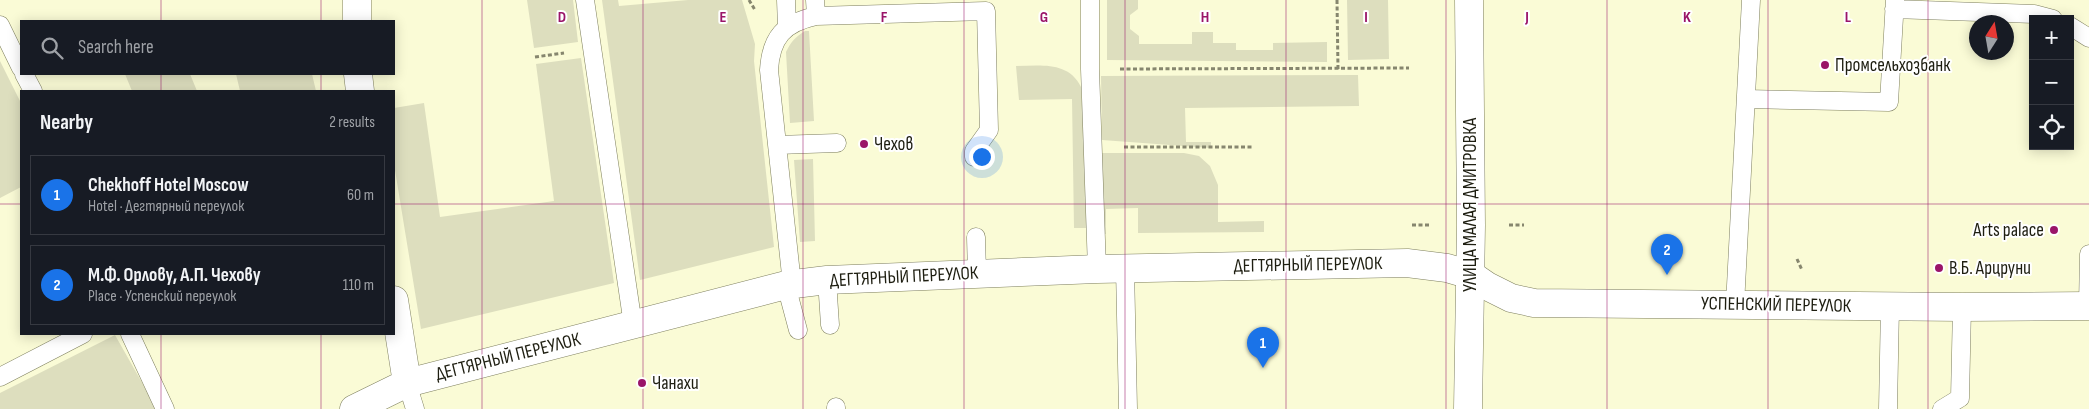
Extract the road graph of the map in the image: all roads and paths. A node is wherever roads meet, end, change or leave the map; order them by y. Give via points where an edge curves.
1 (358, 0) edge
2 (585, 0) edge
3 (786, 0) edge
4 (1090, 0) edge
5 (1337, 0) edge
6 (1469, 0) edge
7 (1751, 0) edge
8 (1895, 5) edge
9 (816, 8) edge
10 (2038, 15) edge
11 (357, 20) edge
12 (0, 24) edge
13 (787, 27) junction
14 (2074, 29) edge
15 (2089, 38) edge
16 (20, 66) edge
17 (1409, 68) dead end
18 (1090, 69) junction
19 (1338, 69) junction
20 (25, 75) edge
21 (358, 75) edge
22 (32, 90) edge
23 (360, 90) edge
24 (1746, 99) junction
25 (837, 143) dead end
26 (777, 145) junction
27 (1093, 147) junction
28 (1254, 147) dead end
29 (974, 157) dead end
30 (1412, 225) dead end
31 (1431, 225) dead end
32 (1510, 225) dead end
33 (1524, 225) dead end
34 (976, 238) dead end
35 (2089, 254) edge
36 (1125, 268) junction
37 (1097, 269) junction
38 (977, 273) junction
39 (1470, 275) junction
40 (827, 280) junction
41 (789, 285) junction
42 (1735, 305) junction
43 (395, 306) edge
44 (1890, 306) junction
45 (2089, 306) edge
46 (1962, 307) junction
47 (633, 325) junction
48 (830, 325) dead end
49 (798, 330) dead end
50 (81, 335) edge
51 (130, 335) edge
52 (0, 377) edge
53 (408, 383) junction
54 (165, 409) edge
55 (354, 409) edge
56 (415, 409) edge
57 (1128, 409) edge
58 (1468, 409) edge
59 (1888, 409) edge
60 (1942, 409) edge

1 - 11 street
2 - 47 lane
3 - 13 lane
4 - 18 lane
5 - 19 path
6 - 39 street, УЛИЦА МАЛАЯ ДМИТРОВКА
7 - 24 lane
8 - 10 lane
8 - 24 lane via 1889,102
9 - 13 lane
9 - 29 lane via 986,11 989,130 974,151
12 - 16 lane
13 - 26 lane via 776,39 770,54
14 - 15 lane
17 - 19 path
18 - 19 path
18 - 27 lane
20 - 22 lane
21 - 23 street
24 - 42 lane
25 - 26 lane
26 - 41 lane
27 - 28 path
27 - 37 lane
30 - 31 path
32 - 33 path
34 - 38 lane
35 - 45 lane
36 - 37 street, ДЕГТЯРНЫЙ ПЕРЕУЛОК
36 - 39 street, ДЕГТЯРНЫЙ ПЕРЕУЛОК via 1407,263
36 - 57 lane
37 - 38 street, ДЕГТЯРНЫЙ ПЕРЕУЛОК
38 - 40 street, ДЕГТЯРНЫЙ ПЕРЕУЛОК
39 - 42 street, УСПЕНСКИЙ ПЕРЕУЛОК via 1511,298 1534,303
39 - 58 street, УЛИЦА МАЛАЯ ДМИТРОВКА
40 - 41 street, ДЕГТЯРНЫЙ ПЕРЕУЛОК
40 - 48 lane
41 - 47 street, ДЕГТЯРНЫЙ ПЕРЕУЛОК
41 - 49 lane
42 - 44 street, УСПЕНСКИЙ ПЕРЕУЛОК
43 - 53 street
44 - 46 street, УСПЕНСКИЙ ПЕРЕУЛОК
44 - 59 lane
45 - 46 street, УСПЕНСКИЙ ПЕРЕУЛОК
46 - 60 lane via 1960,398
47 - 53 street, ДЕГТЯРНЫЙ ПЕРЕУЛОК
50 - 52 lane
51 - 54 lane
53 - 55 street, ДЕГТЯРНЫЙ ПЕРЕУЛОК
53 - 56 lane

